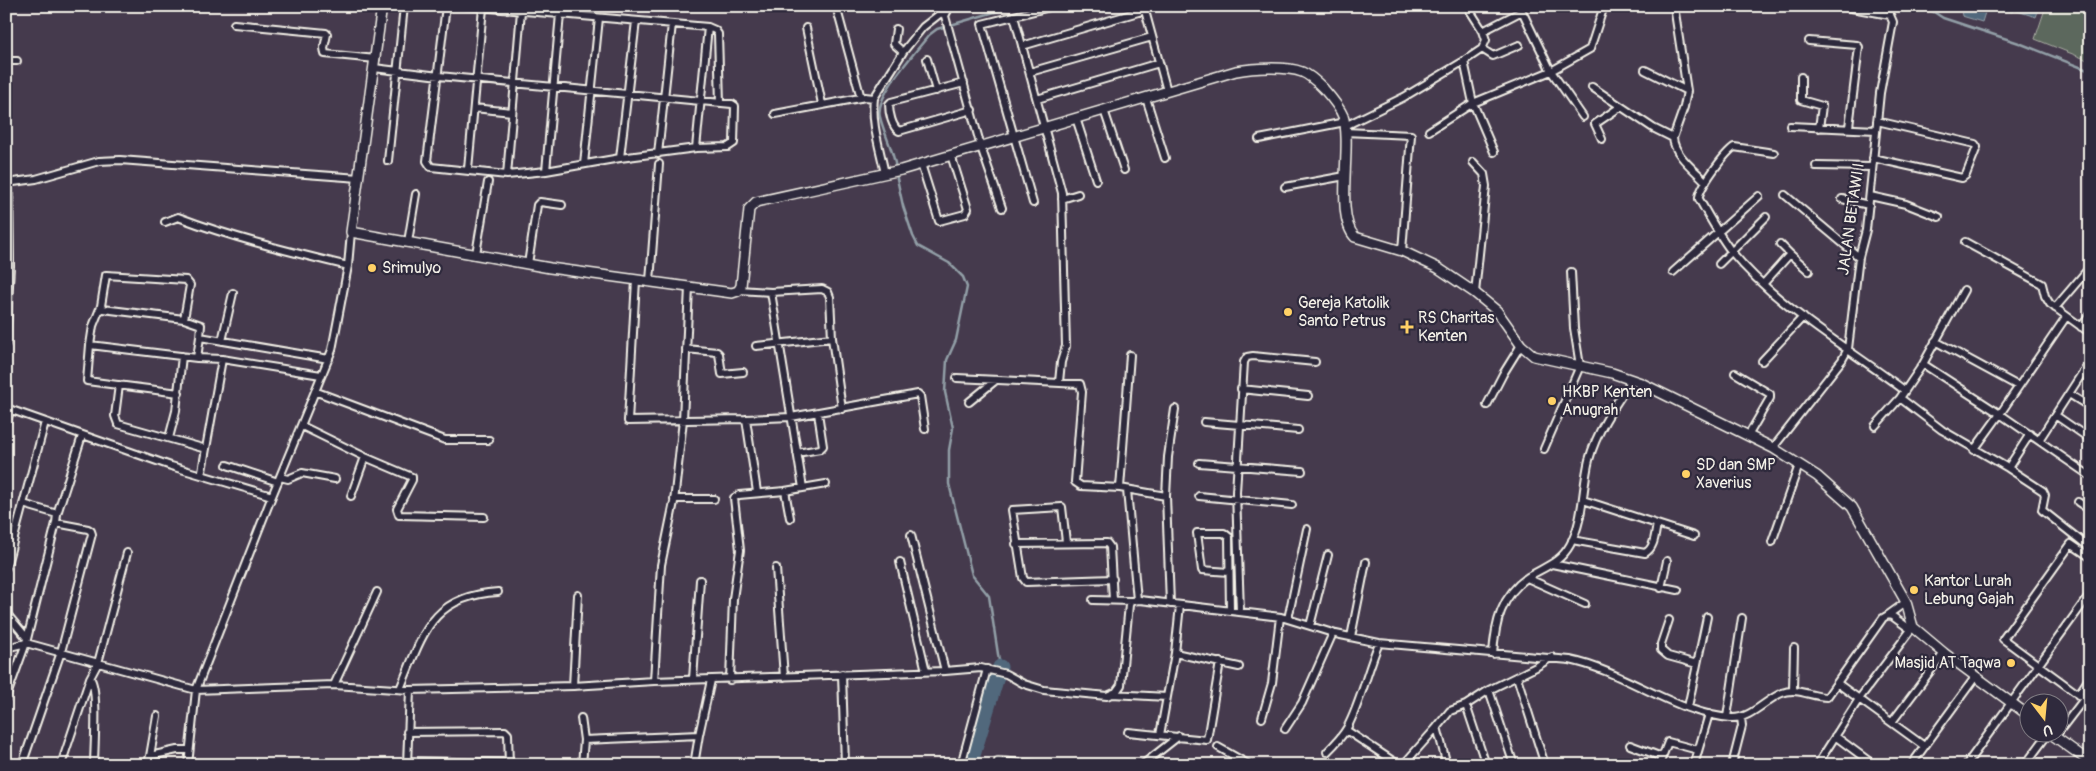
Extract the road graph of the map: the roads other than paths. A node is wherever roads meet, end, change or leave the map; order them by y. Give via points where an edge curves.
1 (382, 6) edge
2 (404, 6) edge
3 (446, 6) edge
4 (468, 6) edge
5 (836, 6) edge
6 (933, 6) edge
7 (950, 6) edge
8 (1054, 6) edge
9 (1467, 6) edge
10 (1674, 6) edge
11 (1846, 7) edge
12 (483, 8) junction
13 (1144, 8) edge
14 (1521, 8) edge
15 (1603, 9) dead end
16 (521, 11) junction
17 (560, 14) junction
18 (944, 16) junction
19 (1014, 16) junction
20 (599, 18) junction
21 (636, 21) junction
22 (234, 24) dead end
23 (672, 24) junction
24 (708, 27) junction
25 (806, 28) dead end
26 (896, 29) dead end
27 (1483, 31) junction
28 (1152, 37) junction
29 (1809, 42) dead end
30 (1519, 45) dead end
31 (1022, 46) junction
32 (1482, 49) junction
33 (903, 52) junction
34 (926, 59) dead end
35 (6, 61) edge
36 (17, 61) dead end
37 (1464, 61) junction
38 (1159, 63) junction
39 (376, 65) junction
40 (1645, 70) dead end
41 (1551, 71) junction
42 (397, 72) junction
43 (1030, 72) junction
44 (439, 76) junction
45 (1800, 77) dead end
46 (476, 80) junction
47 (964, 83) junction
48 (515, 84) junction
49 (1592, 87) dead end
50 (553, 88) junction
51 (936, 90) junction
52 (591, 91) junction
53 (1687, 91) junction
54 (1167, 92) junction
55 (627, 94) junction
56 (664, 98) junction
57 (861, 98) junction
58 (1146, 98) junction
59 (1038, 99) junction
60 (702, 102) junction
61 (720, 103) junction
62 (1473, 103) junction
63 (822, 104) junction
64 (880, 104) junction
65 (1620, 107) junction
66 (474, 108) junction
67 (972, 110) junction
68 (1104, 110) junction
69 (512, 112) junction
70 (775, 114) dead end
71 (1583, 117) dead end
72 (1076, 118) junction
73 (1877, 121) junction
74 (1790, 126) dead end
75 (1044, 127) junction
76 (1345, 127) junction
77 (1850, 127) junction
78 (1819, 128) junction
79 (1429, 130) dead end
80 (1876, 130) junction
81 (1013, 136) junction
82 (1673, 138) junction
83 (1259, 139) dead end
84 (1602, 139) dead end
85 (981, 147) junction
86 (696, 148) junction
87 (1494, 152) dead end
88 (1774, 153) dead end
89 (658, 154) junction
90 (951, 155) junction
91 (620, 158) junction
92 (1165, 158) dead end
93 (1873, 158) junction
94 (388, 161) dead end
95 (1473, 162) dead end
96 (584, 164) junction
97 (659, 164) dead end
98 (921, 164) junction
99 (1816, 166) dead end
100 (1872, 167) junction
101 (468, 169) junction
102 (1124, 170) dead end
103 (546, 171) junction
104 (886, 174) junction
105 (507, 175) junction
106 (1345, 176) junction
107 (360, 178) junction
108 (1096, 180) dead end
109 (488, 182) dead end
110 (1706, 182) junction
111 (7, 183) edge
112 (1285, 187) dead end
113 (416, 194) dead end
114 (1078, 194) dead end
115 (1785, 195) dead end
116 (1758, 196) dead end
117 (1870, 196) junction
118 (1062, 199) junction
119 (1842, 199) dead end
120 (1033, 203) dead end
121 (562, 205) dead end
122 (1869, 205) junction
123 (1002, 208) dead end
124 (1766, 217) dead end
125 (1939, 217) dead end
126 (165, 222) dead end
127 (1718, 230) junction
128 (356, 232) junction
129 (408, 242) junction
130 (1965, 242) dead end
131 (1780, 244) dead end
132 (1402, 251) junction
133 (1731, 251) junction
134 (476, 254) junction
135 (1790, 254) junction
136 (1859, 257) junction
137 (528, 264) junction
138 (1719, 264) dead end
139 (348, 266) junction
140 (2090, 267) edge
141 (1809, 271) dead end
142 (1571, 272) dead end
143 (1673, 272) dead end
144 (2087, 277) edge
145 (636, 280) junction
146 (650, 282) junction
147 (1764, 284) junction
148 (689, 287) junction
149 (739, 290) junction
150 (1964, 290) dead end
151 (771, 292) junction
152 (232, 293) dead end
153 (1475, 293) junction
154 (8, 300) edge
155 (102, 306) junction
156 (2055, 308) junction
157 (2090, 315) edge
158 (2066, 316) junction
159 (1803, 317) junction
160 (184, 320) junction
161 (2081, 327) junction
162 (2090, 333) edge
163 (200, 337) junction
164 (832, 338) junction
165 (222, 341) junction
166 (1934, 341) junction
167 (779, 343) junction
168 (6, 344) edge
169 (90, 345) junction
170 (1521, 345) junction
171 (756, 346) dead end
172 (1848, 348) junction
173 (686, 349) junction
174 (1130, 355) dead end
175 (182, 356) junction
176 (197, 358) junction
177 (329, 358) junction
178 (222, 359) junction
179 (1762, 361) dead end
180 (2090, 361) edge
181 (1315, 362) dead end
182 (1923, 364) junction
183 (1580, 366) junction
184 (743, 372) dead end
185 (1735, 373) dead end
186 (321, 375) junction
187 (957, 378) dead end
188 (996, 380) junction
189 (1632, 380) junction
190 (1059, 382) junction
191 (119, 385) junction
192 (2018, 386) junction
193 (1241, 389) junction
194 (1904, 390) junction
195 (319, 392) junction
196 (179, 393) junction
197 (2069, 394) junction
198 (1308, 396) dead end
199 (1900, 398) junction
200 (969, 402) dead end
201 (1487, 406) dead end
202 (2090, 407) edge
203 (8, 409) edge
204 (842, 409) junction
205 (1175, 409) dead end
206 (818, 413) junction
207 (2000, 414) junction
208 (2055, 415) junction
209 (791, 417) junction
210 (746, 419) junction
211 (682, 420) junction
212 (45, 422) junction
213 (1204, 422) dead end
214 (1240, 425) junction
215 (6, 426) edge
216 (1875, 426) dead end
217 (306, 428) junction
218 (925, 429) dead end
219 (1298, 430) dead end
220 (2030, 434) junction
221 (82, 436) junction
222 (1748, 436) junction
223 (169, 438) junction
224 (2090, 439) edge
225 (489, 440) dead end
226 (2039, 440) junction
227 (1544, 448) dead end
228 (1773, 448) junction
229 (206, 449) junction
230 (1974, 450) junction
231 (797, 453) junction
232 (366, 457) junction
233 (1199, 464) dead end
234 (227, 465) dead end
235 (1799, 465) junction
236 (1238, 466) junction
237 (2008, 468) junction
238 (1302, 470) dead end
239 (202, 472) dead end
240 (2090, 476) edge
241 (279, 479) junction
242 (335, 479) dead end
243 (826, 484) dead end
244 (803, 488) junction
245 (1120, 488) junction
246 (1127, 490) junction
247 (785, 491) junction
248 (757, 492) junction
249 (270, 496) junction
250 (351, 496) dead end
251 (1166, 496) junction
252 (1200, 496) dead end
253 (674, 499) junction
254 (714, 499) dead end
255 (1583, 500) junction
256 (1236, 501) junction
257 (2078, 502) dead end
258 (23, 504) junction
259 (1292, 505) dead end
260 (2090, 510) edge
261 (57, 514) junction
262 (484, 517) dead end
263 (790, 518) dead end
264 (56, 523) junction
265 (1657, 524) junction
266 (1307, 529) dead end
267 (911, 535) dead end
268 (1694, 536) dead end
269 (1572, 540) junction
270 (1066, 542) junction
271 (1772, 542) dead end
272 (1016, 544) junction
273 (2088, 546) edge
274 (2081, 551) junction
275 (127, 553) dead end
276 (1328, 555) dead end
277 (2090, 557) edge
278 (1667, 561) dead end
279 (900, 562) dead end
280 (1366, 562) dead end
281 (1552, 564) junction
282 (6, 568) edge
283 (776, 568) dead end
284 (1229, 572) junction
285 (1527, 578) junction
286 (1113, 579) junction
287 (700, 580) dead end
288 (1661, 588) junction
289 (1678, 590) dead end
290 (377, 592) dead end
291 (498, 592) dead end
292 (2090, 594) edge
293 (578, 595) dead end
294 (1093, 600) dead end
295 (1113, 600) junction
296 (1134, 601) junction
297 (1906, 602) junction
298 (1170, 604) junction
299 (1585, 604) dead end
300 (1180, 605) junction
301 (1230, 611) junction
302 (1240, 612) junction
303 (6, 613) edge
304 (1888, 615) junction
305 (1280, 617) junction
306 (1707, 617) dead end
307 (1742, 618) dead end
308 (1288, 619) junction
309 (1670, 620) dead end
310 (1310, 626) junction
311 (1912, 628) junction
312 (1334, 633) junction
313 (1351, 637) junction
314 (26, 641) junction
315 (1379, 644) junction
316 (6, 648) edge
317 (1794, 648) dead end
318 (61, 652) junction
319 (1175, 653) junction
320 (1944, 653) junction
321 (1493, 654) junction
322 (1552, 657) junction
323 (1220, 662) junction
324 (98, 663) junction
325 (1697, 664) junction
326 (2038, 666) junction
327 (1239, 667) dead end
328 (988, 669) junction
329 (926, 671) junction
330 (945, 671) junction
331 (842, 674) junction
332 (784, 676) junction
333 (1517, 676) junction
334 (1976, 676) junction
335 (2090, 677) edge
336 (90, 678) junction
337 (692, 680) junction
338 (711, 680) junction
339 (730, 680) junction
340 (654, 681) junction
341 (1837, 684) junction
342 (334, 686) junction
343 (574, 686) junction
344 (189, 689) junction
345 (400, 689) junction
346 (410, 690) junction
347 (1490, 690) junction
348 (1793, 690) junction
349 (1112, 694) junction
350 (2078, 695) junction
351 (6, 698) edge
352 (1167, 698) junction
353 (1859, 699) junction
354 (2087, 701) edge
355 (2012, 702) junction
356 (1466, 705) junction
357 (1688, 707) junction
358 (2018, 707) edge
359 (1709, 714) junction
360 (157, 716) dead end
361 (1727, 717) junction
362 (1741, 717) junction
363 (580, 718) dead end
364 (1262, 718) dead end
365 (2068, 720) edge
366 (1892, 722) junction
367 (1437, 727) junction
368 (1285, 728) dead end
369 (1346, 730) junction
370 (407, 732) junction
371 (1128, 732) dead end
372 (699, 734) junction
373 (1160, 735) junction
374 (1179, 736) junction
375 (1835, 736) junction
376 (584, 740) junction
377 (2045, 744) edge
378 (2067, 744) edge
379 (1630, 745) dead end
380 (1924, 746) junction
381 (1218, 747) dead end
382 (183, 750) junction
383 (1698, 750) junction
384 (1327, 752) dead end
385 (150, 756) junction
386 (1662, 757) junction
387 (998, 761) dead end
388 (2090, 762) edge
389 (407, 763) edge
390 (509, 764) edge
391 (1040, 764) edge
392 (22, 765) edge
393 (61, 765) edge
394 (94, 765) edge
395 (147, 765) edge
396 (188, 765) edge
397 (582, 765) edge
398 (694, 765) edge
399 (845, 765) edge
400 (961, 765) edge
401 (1050, 765) edge
402 (1142, 765) edge
403 (1250, 765) edge
404 (1399, 765) edge
405 (1403, 765) edge
406 (1447, 765) edge
407 (1486, 765) edge
408 (1514, 765) edge
409 (1545, 765) edge
410 (1660, 765) edge
411 (1694, 765) edge
412 (1732, 765) edge
413 (1817, 765) edge
414 (1874, 765) edge
415 (1911, 765) edge
416 (1966, 765) edge
417 (2025, 765) edge

1 - 39 street
2 - 42 street
3 - 44 street
4 - 12 street
5 - 57 street
6 - 18 street
7 - 18 street
8 - 19 street
9 - 27 street
10 - 53 street
11 - 73 street, JALAN BETAWI I via 1892,18
12 - 16 street
12 - 46 street
13 - 28 street
13 - 31 street
14 - 27 street
14 - 41 street
15 - 41 street via 1590,49
16 - 17 street
16 - 48 street
17 - 20 street
17 - 50 street
18 - 33 street via 923,27
18 - 47 street
19 - 31 street
19 - 81 street via 982,24
20 - 21 street
20 - 52 street
21 - 23 street
21 - 55 street
22 - 39 street via 326,33 325,54
23 - 24 street
23 - 56 street
24 - 60 street
24 - 61 street via 718,34
25 - 63 street
26 - 33 street via 894,44
27 - 32 street via 1486,40
28 - 38 street
28 - 43 street
29 - 77 street via 1859,47
30 - 32 street via 1493,56
31 - 43 street
32 - 37 street
33 - 64 street
34 - 51 street
35 - 36 street
37 - 62 street
37 - 76 street
38 - 54 street
38 - 59 street
39 - 42 street
39 - 107 street
40 - 53 street
41 - 62 street
41 - 71 street
42 - 44 street
42 - 94 street
43 - 59 street
44 - 46 street
44 - 101 street via 428,164
45 - 78 street via 1801,100 1822,106
46 - 48 street
46 - 66 street
47 - 51 street
47 - 67 street
48 - 50 street
48 - 69 street
49 - 65 street
50 - 52 street
50 - 103 street
51 - 64 street
52 - 55 street
52 - 96 street
53 - 82 street
54 - 58 street
54 - 76 street via 1243,70 1293,70 1309,76 1322,88 1339,108
55 - 56 street
55 - 91 street
56 - 60 street
56 - 89 street
57 - 63 street
57 - 64 street
58 - 68 street
58 - 92 street
59 - 75 street
60 - 61 street
60 - 86 street
61 - 86 street via 735,106 734,143 728,147
62 - 79 street
62 - 87 street
63 - 70 street
64 - 67 street via 899,131
64 - 104 street via 874,124
65 - 82 street
65 - 84 street via 1595,124
66 - 69 street
66 - 101 street
67 - 85 street
68 - 72 street
68 - 102 street
69 - 105 street
72 - 75 street
72 - 108 street
73 - 80 street, JALAN BETAWI I
73 - 93 street via 1977,147 1962,178
74 - 78 street
75 - 81 street
75 - 118 street
76 - 83 street
76 - 106 street
76 - 132 street via 1410,134
77 - 78 street
77 - 80 street
80 - 93 street, JALAN BETAWI I
81 - 85 street
81 - 120 street
82 - 110 street via 1683,158
85 - 90 street
85 - 123 street
86 - 89 street
88 - 110 street via 1734,147
89 - 91 street
90 - 98 street
90 - 98 street via 968,212 940,221
91 - 96 street
93 - 100 street, JALAN BETAWI I
95 - 153 street via 1484,174 1486,186
96 - 103 street
97 - 146 street
98 - 104 street
99 - 100 street
100 - 117 street, JALAN BETAWI I
101 - 105 street
103 - 105 street
104 - 149 street via 753,203 749,209
106 - 112 street
106 - 132 street via 1351,233
107 - 111 street via 120,160 99,161 36,179
107 - 128 street
109 - 134 street
110 - 127 street via 1698,196
111 - 154 street
113 - 129 street
114 - 118 street
115 - 136 street
116 - 127 street
117 - 122 street, JALAN BETAWI I
117 - 125 street via 1906,204
118 - 190 street via 1066,346
119 - 122 street
121 - 137 street via 540,202 537,205
122 - 136 street, JALAN BETAWI I
124 - 133 street
126 - 139 street via 178,217 269,247
127 - 133 street
127 - 143 street
128 - 129 street
128 - 139 street
129 - 134 street
130 - 156 street via 2042,284 2047,300
131 - 135 street
132 - 153 street via 1438,268
133 - 138 street
133 - 147 street
134 - 137 street
135 - 141 street
135 - 147 street
136 - 172 street, JALAN BETAWI I
137 - 145 street
139 - 177 street
140 - 144 street
142 - 183 street via 1572,309
144 - 156 street
145 - 146 street
145 - 211 street via 628,419 630,422
146 - 148 street
147 - 159 street
148 - 149 street via 732,293
148 - 173 street
149 - 151 street
150 - 166 street
151 - 164 street via 826,290 830,297
151 - 167 street
152 - 165 street
153 - 170 street via 1502,316
154 - 168 street
155 - 160 street via 103,309
155 - 160 street via 106,275 186,280 190,285
155 - 169 street via 93,326
156 - 158 street
157 - 161 street
158 - 161 street
158 - 192 street
159 - 172 street
159 - 179 street
160 - 163 street via 201,325
161 - 162 street
163 - 165 street
163 - 176 street
164 - 167 street
164 - 204 street
165 - 177 street
166 - 182 street
166 - 192 street
167 - 171 street
167 - 209 street
169 - 175 street
169 - 191 street via 87,381
170 - 183 street via 1534,356
170 - 201 street
172 - 194 street
172 - 228 street, JALAN BETAWI I
173 - 184 street via 717,352 722,374
173 - 211 street
174 - 245 street
175 - 176 street
175 - 196 street
176 - 178 street
177 - 186 street
178 - 186 street
178 - 229 street
180 - 197 street
181 - 193 street via 1247,357
182 - 194 street
182 - 207 street
183 - 189 street
183 - 227 street
185 - 222 street via 1770,394
186 - 195 street
187 - 188 street
188 - 190 street
188 - 200 street
189 - 222 street
189 - 255 street via 1601,428 1594,445
190 - 245 street via 1082,387 1075,482 1080,486
191 - 196 street
191 - 223 street via 116,422
192 - 207 street
193 - 198 street
193 - 214 street
194 - 199 street
195 - 217 street
195 - 225 street via 445,440
196 - 223 street
197 - 202 street
197 - 208 street
199 - 216 street
199 - 230 street
203 - 212 street
203 - 215 street
204 - 206 street
204 - 218 street via 918,394
205 - 251 street
206 - 209 street
206 - 231 street via 823,446
207 - 220 street
207 - 230 street
208 - 224 street
208 - 226 street
209 - 210 street
209 - 231 street
210 - 211 street
210 - 248 street
211 - 253 street
212 - 221 street
212 - 258 street
213 - 214 street
214 - 219 street
214 - 236 street
217 - 232 street
217 - 241 street
220 - 226 street
220 - 237 street
221 - 249 street
221 - 261 street
222 - 228 street
223 - 229 street
226 - 240 street
228 - 235 street
229 - 239 street
230 - 237 street
231 - 244 street
232 - 250 street
232 - 262 street via 412,477 397,509 399,515
233 - 236 street
234 - 241 street
235 - 271 street
235 - 297 street via 1852,507
236 - 238 street
236 - 256 street
237 - 273 street via 2043,491 2042,510
241 - 242 street via 302,473
241 - 249 street
243 - 244 street
244 - 247 street
245 - 246 street
246 - 251 street
246 - 296 street
247 - 248 street
247 - 263 street
248 - 339 street via 734,498 740,550 733,599
249 - 344 street
251 - 298 street
252 - 256 street
253 - 254 street
253 - 340 street via 661,565
255 - 265 street
255 - 269 street
256 - 259 street
256 - 302 street
257 - 260 street
258 - 261 street
258 - 282 street
261 - 264 street
264 - 314 street
264 - 318 street via 92,531
265 - 268 street
265 - 269 street via 1652,547 1645,553
266 - 308 street
267 - 330 street
269 - 281 street via 1564,554
270 - 272 street
270 - 272 street via 1063,508 1050,507 1012,510
270 - 286 street via 1108,544
272 - 286 street via 1026,582
273 - 274 street
274 - 277 street
274 - 326 street via 2071,544 2003,638
275 - 324 street
276 - 310 street
278 - 288 street
279 - 329 street
280 - 313 street
281 - 285 street
281 - 288 street
283 - 332 street
284 - 284 street via 1202,570 1197,533 1228,535
284 - 301 street
285 - 299 street
285 - 321 street via 1498,616
286 - 295 street
287 - 337 street
288 - 289 street
290 - 342 street
291 - 345 street via 465,597 439,612 424,634
292 - 326 street
293 - 343 street
294 - 295 street
295 - 296 street
296 - 298 street
296 - 349 street via 1129,605 1122,683
297 - 304 street
297 - 311 street
298 - 300 street
300 - 301 street
300 - 319 street
301 - 302 street
302 - 305 street
303 - 314 street
304 - 311 street
304 - 341 street
305 - 308 street
305 - 364 street via 1272,683
306 - 325 street
307 - 361 street
308 - 310 street
309 - 325 street via 1661,650 1668,656
310 - 312 street
311 - 320 street
311 - 353 street
312 - 313 street
312 - 368 street via 1302,703
313 - 315 street
314 - 316 street
314 - 318 street
314 - 351 street
315 - 321 street
315 - 369 street
317 - 348 street
318 - 324 street
318 - 392 street
319 - 323 street
319 - 352 street
320 - 334 street
320 - 366 street
321 - 322 street
322 - 333 street
322 - 357 street via 1591,665
323 - 327 street
323 - 374 street via 1207,740
324 - 336 street
324 - 344 street
325 - 357 street
326 - 350 street
326 - 355 street
328 - 330 street
328 - 349 street via 1044,690
328 - 400 street
329 - 330 street
329 - 331 street
331 - 332 street
331 - 399 street
332 - 339 street
333 - 347 street
333 - 409 street
334 - 355 street
334 - 380 street
335 - 350 street
336 - 393 street
336 - 394 street via 96,695
337 - 338 street
337 - 340 street
338 - 339 street
338 - 372 street
340 - 343 street
341 - 348 street via 1827,698
341 - 353 street
342 - 344 street
342 - 345 street
343 - 346 street
344 - 382 street
345 - 346 street
346 - 370 street
347 - 356 street
347 - 408 street
348 - 362 street
349 - 352 street
350 - 354 street
352 - 373 street
353 - 366 street
353 - 375 street
354 - 365 street
355 - 358 street
355 - 416 street
356 - 367 street via 1449,712
356 - 407 street
357 - 359 street
359 - 361 street
359 - 383 street
360 - 385 street
361 - 362 street
362 - 412 street via 1742,726
363 - 376 street
366 - 380 street
367 - 405 street
367 - 406 street
369 - 384 street
369 - 404 street
370 - 389 street
370 - 390 street via 506,731
371 - 373 street
372 - 376 street
372 - 398 street
373 - 374 street
374 - 402 street
375 - 413 street
375 - 414 street
376 - 397 street
377 - 417 street
378 - 388 street
379 - 386 street
380 - 415 street
381 - 403 street
382 - 385 street
382 - 396 street
383 - 386 street via 1670,741
383 - 411 street
385 - 395 street
386 - 410 street
387 - 391 street
389 - 390 street
391 - 401 street

